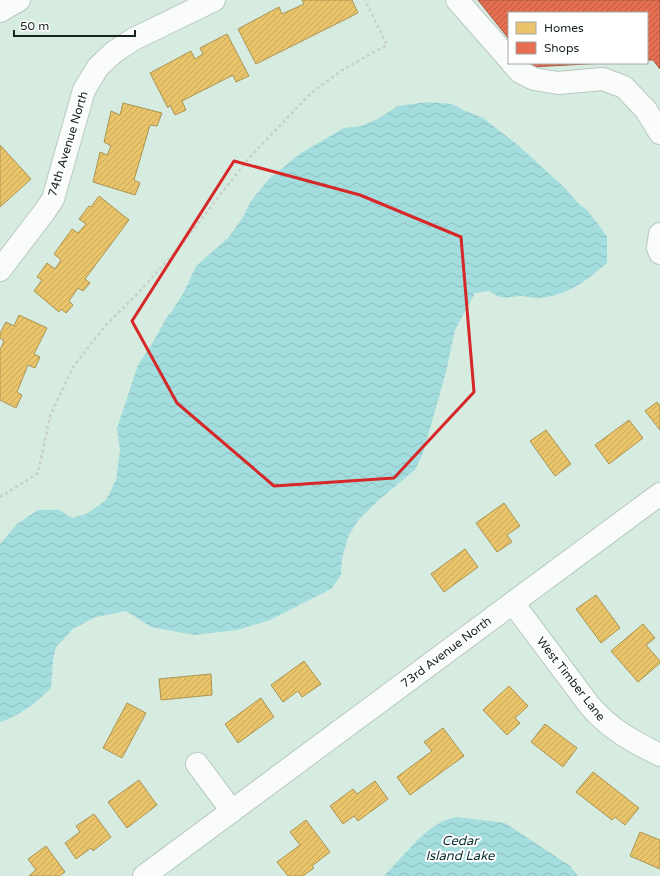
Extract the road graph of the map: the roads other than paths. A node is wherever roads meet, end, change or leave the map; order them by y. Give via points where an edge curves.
1 (19, 0) edge
2 (214, 0) edge
3 (457, 0) edge
4 (0, 11) edge
5 (508, 58) edge
6 (513, 64) edge
7 (660, 133) edge
8 (660, 234) edge
9 (8, 245) edge
10 (660, 253) edge
11 (0, 270) edge
12 (660, 494) edge
13 (513, 603) junction
14 (660, 755) edge
15 (198, 764) dead end
16 (232, 811) junction
17 (144, 876) edge

1 - 4 main road
2 - 9 main road, 74th Avenue North via 134,40 114,52 98,67 84,90 53,199 45,211
3 - 5 main road
6 - 7 main road via 520,72 534,79 558,83 603,80 624,87 646,110
8 - 10 main road
9 - 11 main road, 74th Avenue North
12 - 13 main road, 73rd Avenue North
13 - 14 main road, West Timber Lane via 599,716 621,735
13 - 16 main road, 73rd Avenue North
15 - 16 main road
16 - 17 main road, 73rd Avenue North

